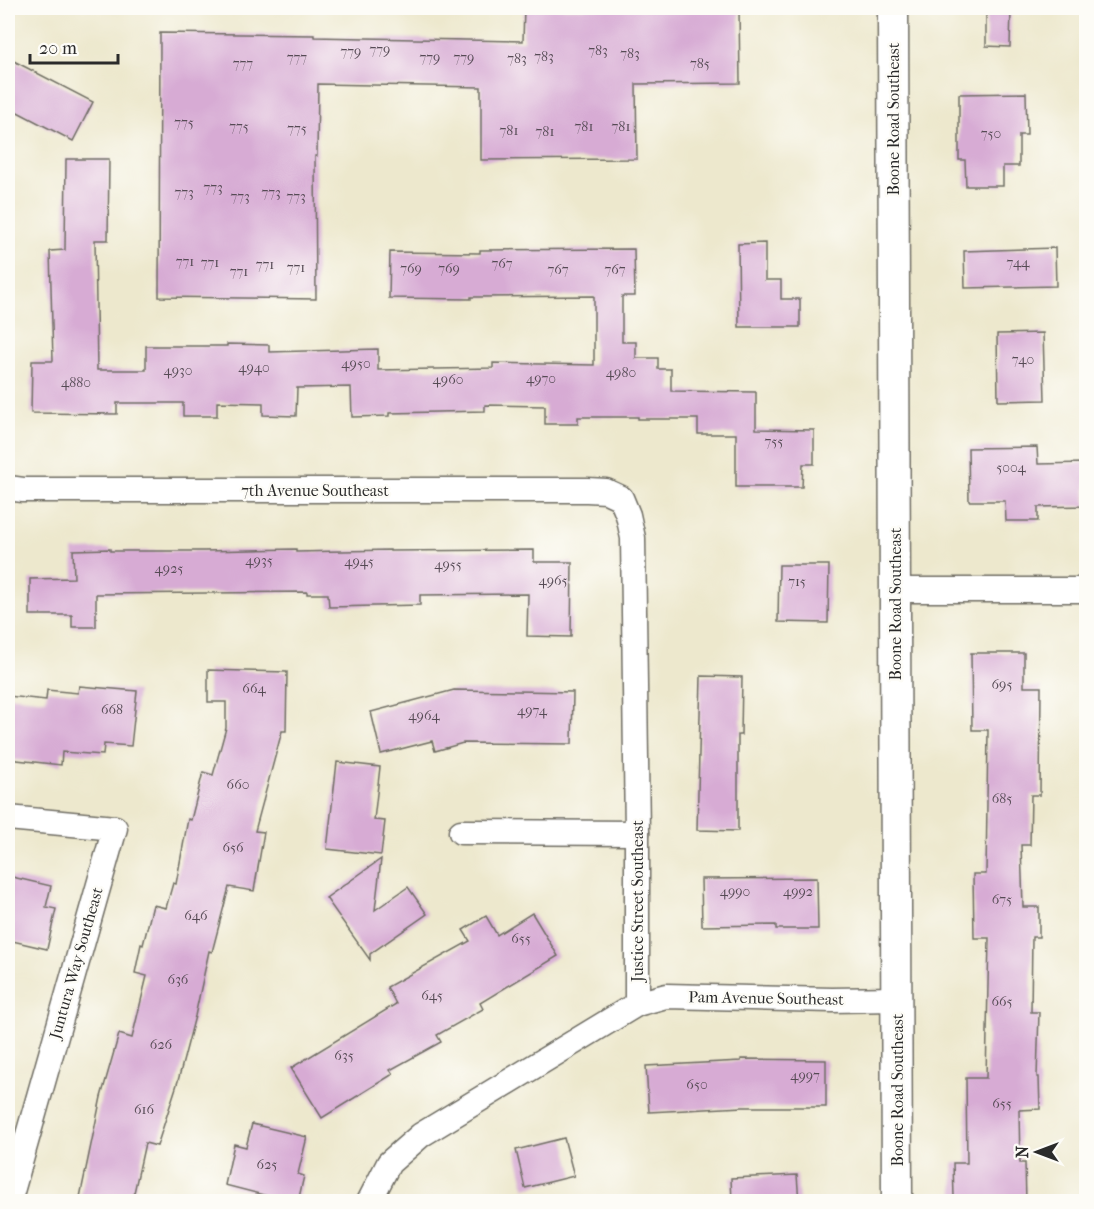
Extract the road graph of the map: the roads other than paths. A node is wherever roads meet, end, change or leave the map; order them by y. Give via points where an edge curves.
1 (892, 8) edge
2 (8, 488) edge
3 (621, 498) joint
4 (895, 590) junction
5 (1086, 590) edge
6 (8, 818) edge
7 (461, 832) dead end
8 (637, 833) junction
9 (896, 999) junction
10 (637, 1004) junction
11 (17, 1133) edge
12 (9, 1202) edge
13 (369, 1202) edge
14 (897, 1202) edge

1 - 4 street, Boone Road Southeast
2 - 3 street, 7th Avenue Southeast via 587,490 606,491
3 - 8 street, Justice Street Southeast via 633,538
4 - 5 street
4 - 9 street, Boone Road Southeast
6 - 11 street, Juntura Way Southeast via 115,828
7 - 8 street
8 - 10 street, Justice Street Southeast
9 - 10 street, Pam Avenue Southeast via 666,996
9 - 14 street, Boone Road Southeast
10 - 13 street, Justice Street Southeast via 422,1136 389,1162
11 - 12 street, Juntura Way Southeast

